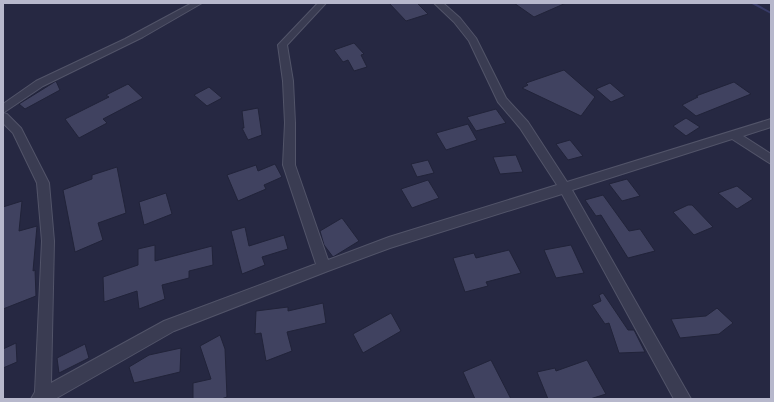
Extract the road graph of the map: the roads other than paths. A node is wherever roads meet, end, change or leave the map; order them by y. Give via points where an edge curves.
1 (198, 3) edge
2 (322, 3) edge
3 (438, 3) edge
4 (3, 109) edge
5 (3, 117) edge
6 (771, 123) edge
7 (734, 134) junction
8 (771, 160) edge
9 (565, 188) junction
10 (324, 267) junction
11 (42, 398) edge
12 (683, 399) edge

1 - 4 street via 105,53 48,78 17,96
2 - 10 street via 282,45 288,81 289,165
3 - 9 street via 457,20 473,40 502,100 524,125
5 - 11 street via 17,131 43,183 48,241
6 - 7 street
7 - 8 street
7 - 9 street
9 - 10 street via 389,243
9 - 12 street
10 - 11 street via 169,326

